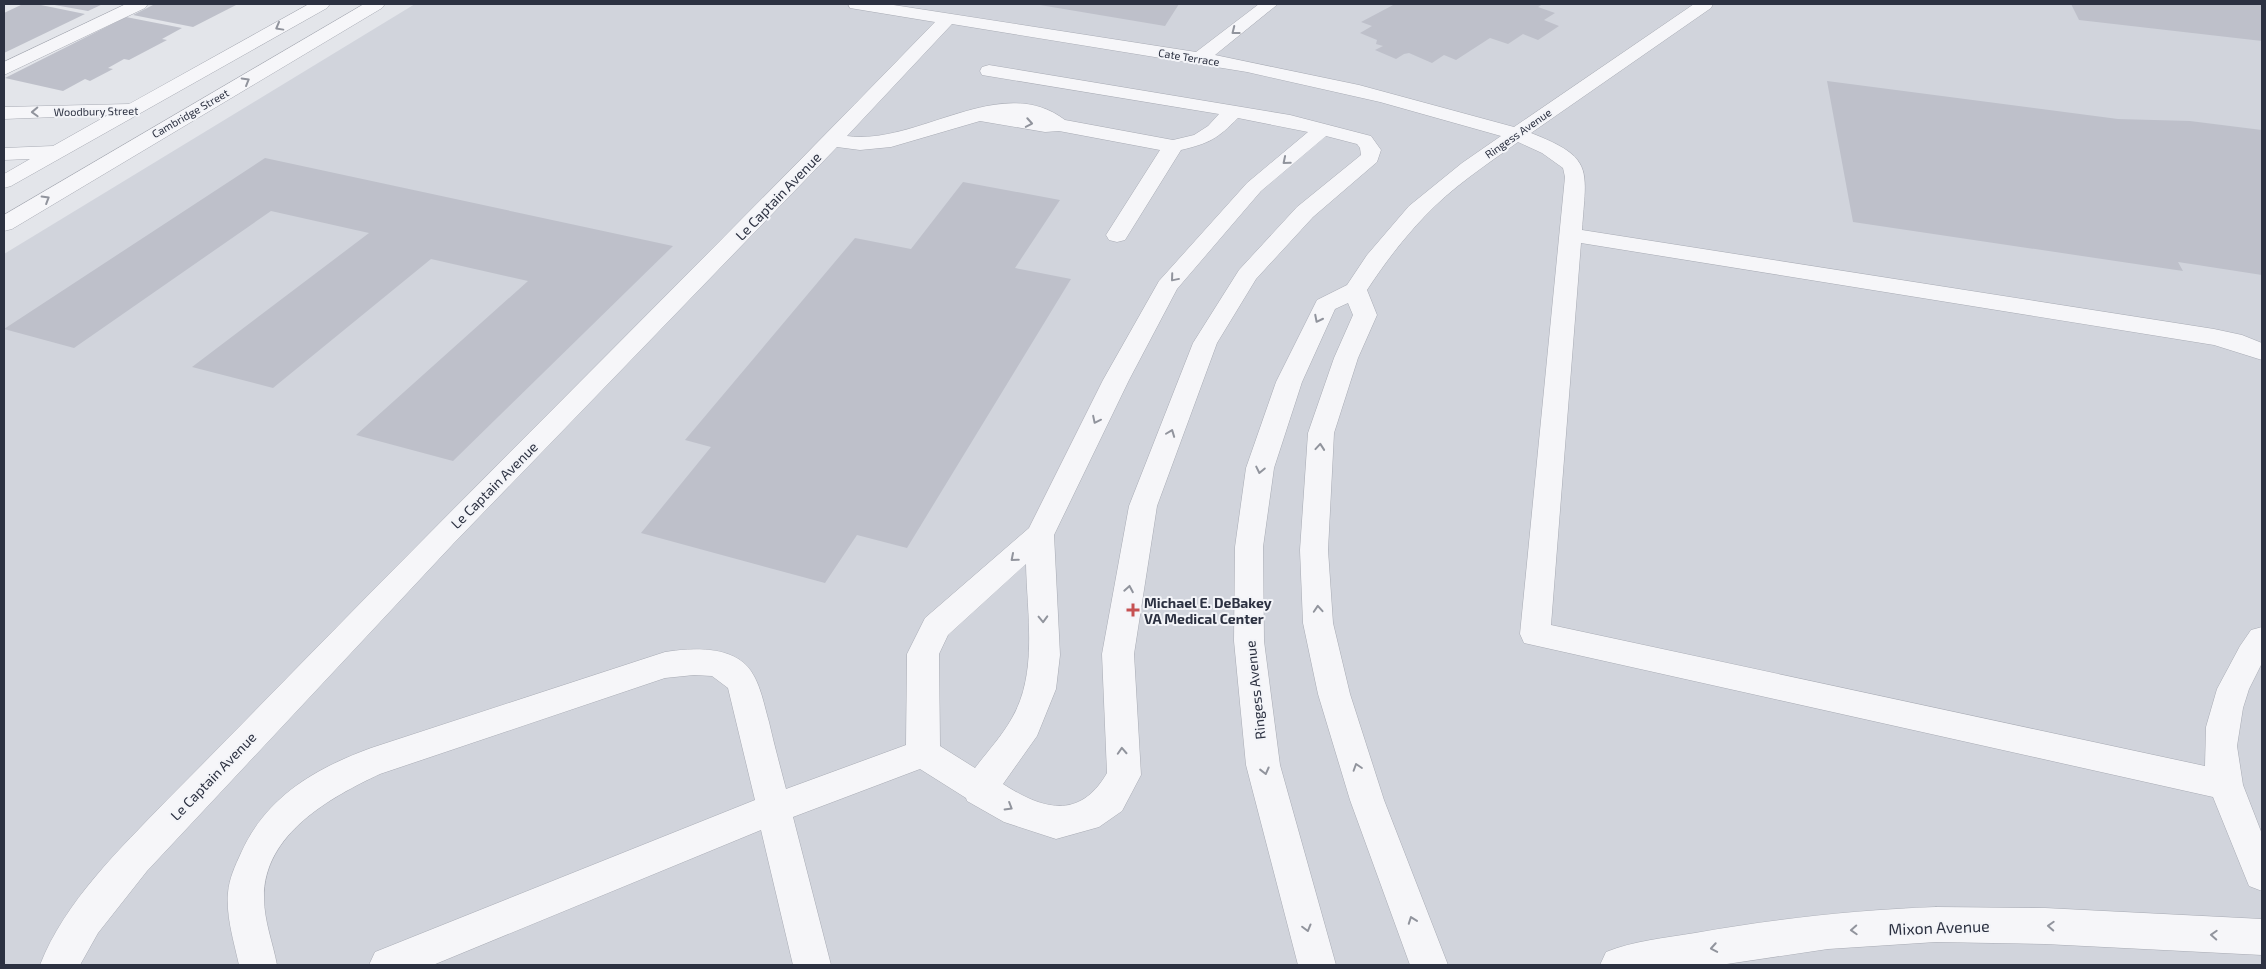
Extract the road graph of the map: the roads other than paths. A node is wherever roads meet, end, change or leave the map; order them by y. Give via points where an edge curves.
1 (139, 4) edge
2 (321, 4) edge
3 (376, 4) edge
4 (856, 4) edge
5 (1270, 4) edge
6 (1705, 4) edge
7 (947, 19) junction
8 (1200, 58) junction
9 (4, 69) edge
10 (989, 71) dead end
11 (132, 109) junction
12 (1234, 111) junction
13 (4, 113) edge
14 (188, 114) junction
15 (1323, 129) junction
16 (1516, 134) junction
17 (147, 138) junction
18 (832, 140) junction
19 (1173, 146) junction
20 (56, 152) junction
21 (4, 154) edge
22 (4, 182) edge
23 (4, 224) edge
24 (1117, 235) dead end
25 (1571, 235) junction
26 (1355, 290) junction
27 (2260, 354) edge
28 (1040, 535) junction
29 (2262, 639) edge
30 (923, 753) junction
31 (2226, 785) junction
32 (979, 790) junction
33 (775, 808) junction
34 (2262, 874) edge
35 (2262, 937) edge
36 (59, 965) edge
37 (258, 965) edge
38 (388, 965) edge
39 (812, 965) edge
40 (1317, 965) edge
41 (1429, 965) edge
42 (1619, 965) edge

1 - 9 street
2 -> 11 street
14 -> 3 street, Cambridge Street
4 - 7 street, Cate Terrace
5 -> 8 street
6 - 16 street, Ringess Avenue
7 - 8 street, Cate Terrace
7 - 18 street, Le Captain Avenue
8 - 16 street, Cate Terrace via 1256,67 1368,93
10 - 12 street
11 -> 13 street, Woodbury Street
11 - 14 street, Woodbury Street
11 - 20 street
12 - 15 street
12 - 19 street via 1201,139
14 - 17 street, Cambridge Street
15 -> 28 street via 1254,187 1167,286 1116,380
32 -> 15 street via 1016,811 1056,823 1087,816 1110,800 1124,775 1118,654 1143,506 1205,343 1247,275 1306,212 1370,158 1372,152 1364,140
16 - 25 street, Cate Terrace via 1557,153 1575,172
16 - 26 street, Ringess Avenue via 1469,167 1417,211 1375,260
17 - 20 street
23 -> 17 street, Cambridge Street
18 - 19 street via 860,144 892,141 981,115 1045,126 1060,124
18 - 36 street, Le Captain Avenue via 443,536 134,859 85,920
19 - 24 street
20 - 21 street
20 - 22 street
25 - 27 street via 2214,337 2233,341
25 - 31 street, Cate Terrace via 1535,634
26 -> 40 street, Ringess Avenue via 1325,305 1289,382 1260,468 1249,547 1249,641 1263,765
41 -> 26 street via 1364,791 1334,694 1318,623 1314,550 1322,432 1346,358 1366,315
28 -> 30 street via 936,627 928,640 923,654
28 -> 32 street via 1044,655 1040,689 1025,726
29 - 31 street via 2236,678 2224,718 2222,760
30 - 32 street
30 - 33 street
31 - 34 street
33 - 37 street via 739,678 724,666 704,662 665,665 371,763 334,778 310,794 286,812 257,856 249,878 246,897
33 - 38 street
33 - 39 street
35 -> 42 street, Mixon Avenue via 2031,924 1935,926 1829,931

